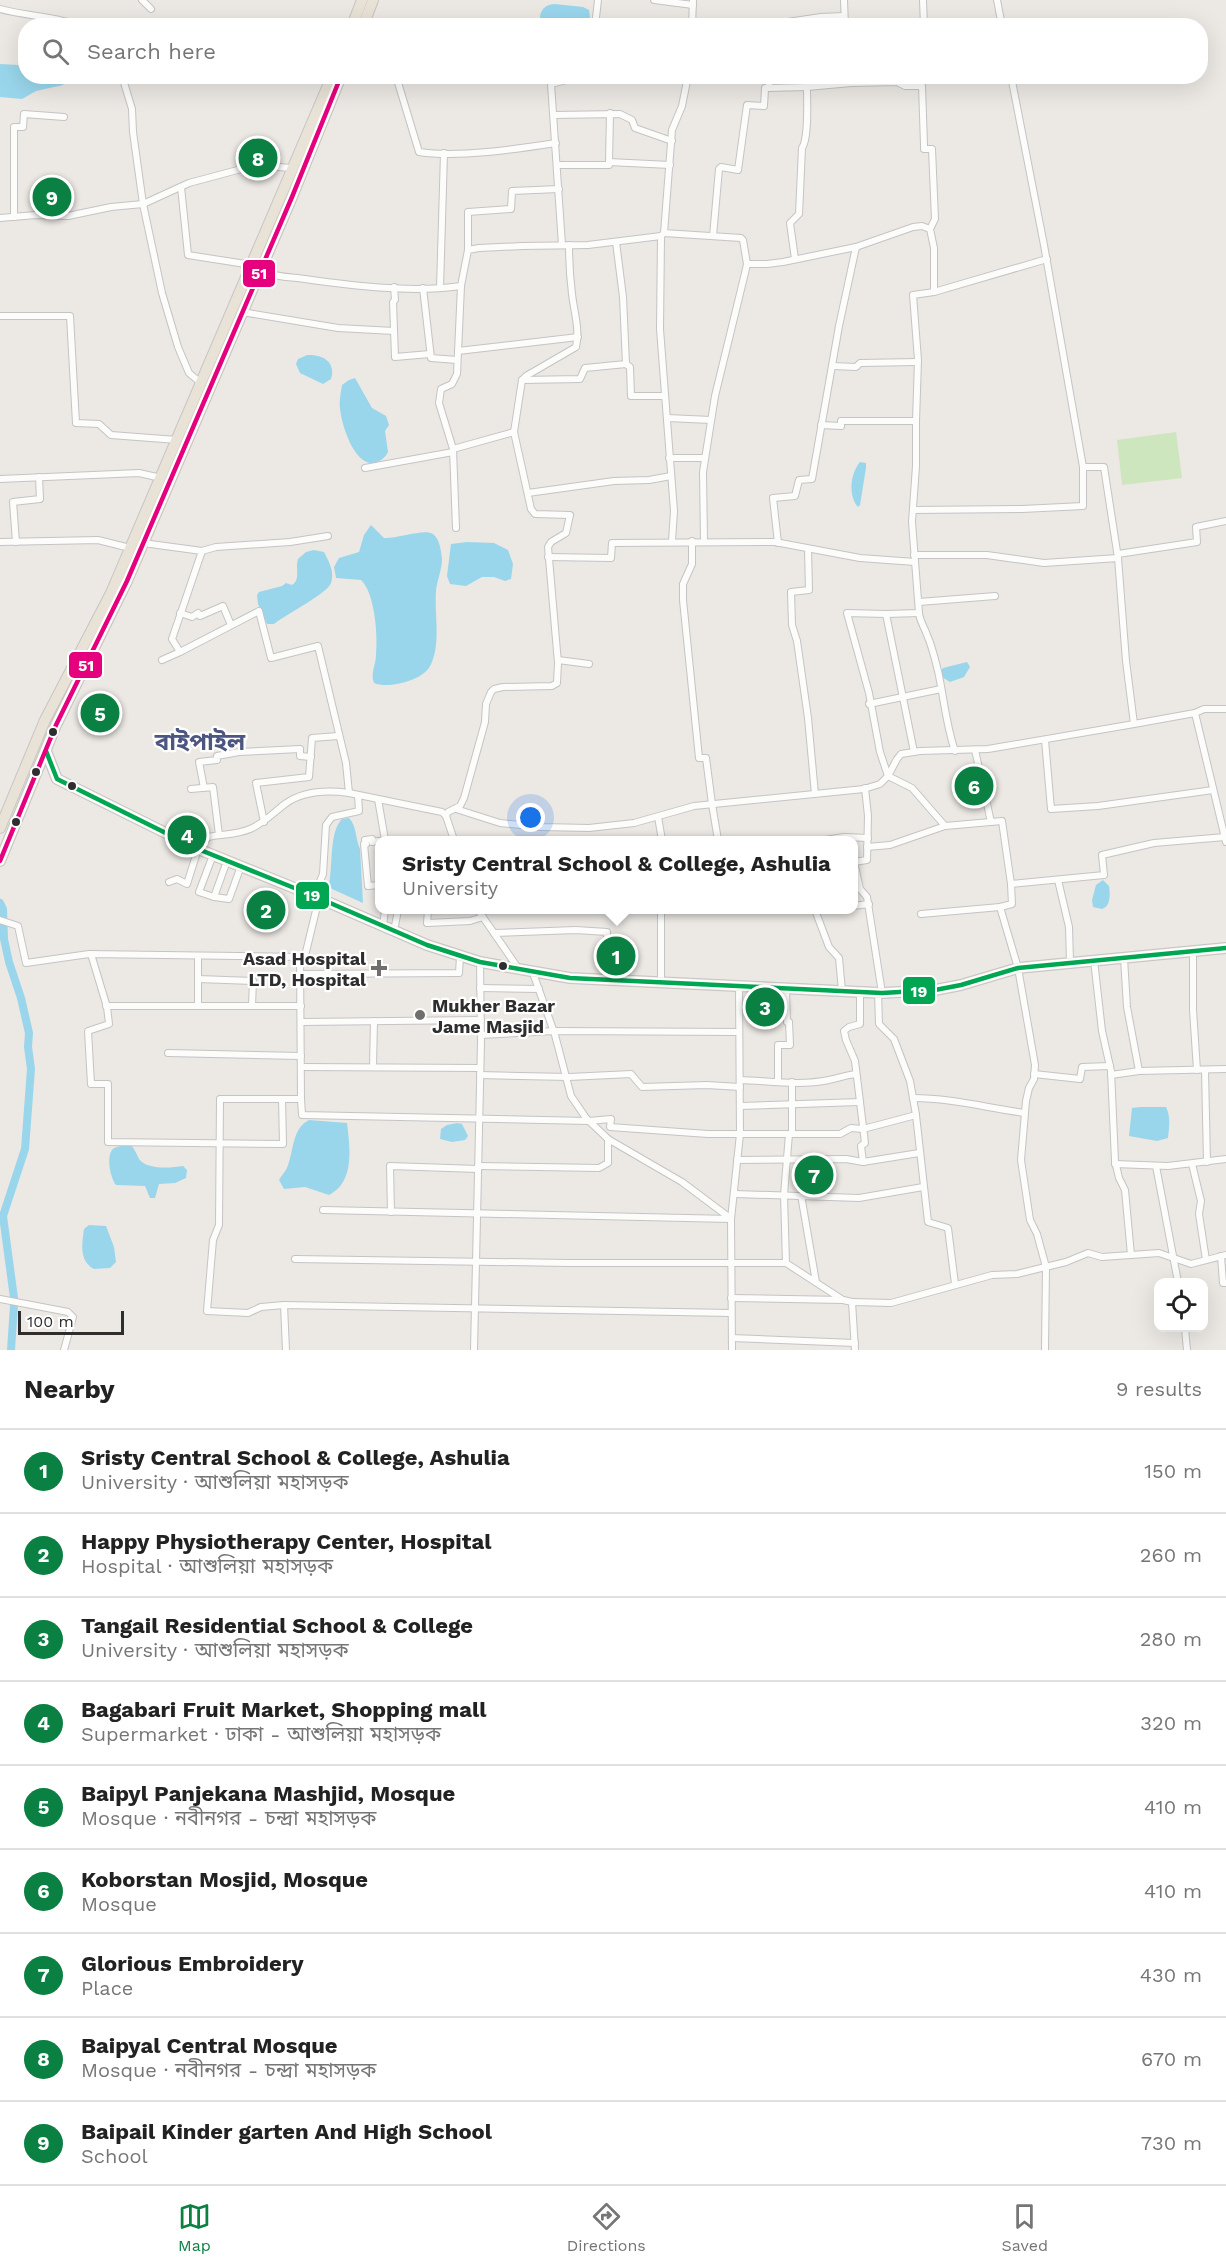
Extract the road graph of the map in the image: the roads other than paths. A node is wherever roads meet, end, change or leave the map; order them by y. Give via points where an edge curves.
1 (142, 0) edge
2 (362, 0) edge
3 (373, 0) edge
4 (598, 0) edge
5 (654, 0) edge
6 (844, 0) edge
7 (924, 0) edge
8 (997, 0) edge
9 (693, 2) edge
10 (0, 9) edge
11 (151, 9) dead end
12 (844, 16) joint
13 (44, 18) edge
14 (355, 18) edge
15 (366, 18) edge
16 (596, 18) edge
17 (692, 18) edge
18 (814, 18) edge
19 (924, 18) edge
20 (1000, 18) edge
21 (124, 84) edge
22 (329, 84) edge
23 (338, 84) edge
24 (398, 84) edge
25 (551, 84) edge
26 (686, 84) edge
27 (769, 84) edge
28 (826, 84) edge
29 (901, 84) edge
30 (1013, 84) edge
31 (922, 86) joint
32 (807, 87) junction
33 (769, 88) junction
34 (610, 113) junction
35 (554, 115) junction
36 (64, 117) dead end
37 (672, 141) junction
38 (556, 143) junction
39 (444, 153) junction
40 (609, 162) junction
41 (558, 165) junction
42 (670, 165) junction
43 (292, 168) junction
44 (181, 187) junction
45 (559, 189) junction
46 (143, 204) junction
47 (14, 216) junction
48 (0, 218) edge
49 (930, 229) junction
50 (663, 234) junction
51 (713, 236) junction
52 (616, 242) junction
53 (566, 245) junction
54 (856, 247) junction
55 (468, 250) junction
56 (795, 259) junction
57 (1047, 259) junction
58 (747, 264) junction
59 (256, 267) junction
60 (461, 286) junction
61 (394, 287) junction
62 (423, 288) junction
63 (440, 288) junction
64 (934, 292) junction
65 (242, 312) junction
66 (0, 316) edge
67 (394, 331) junction
68 (578, 337) junction
69 (458, 351) junction
70 (430, 354) junction
71 (457, 360) junction
72 (917, 362) junction
73 (626, 364) junction
74 (833, 366) junction
75 (522, 380) junction
76 (201, 382) junction
77 (664, 396) junction
78 (667, 418) junction
79 (711, 420) junction
80 (916, 421) junction
81 (821, 425) junction
82 (514, 432) junction
83 (177, 440) junction
84 (453, 450) junction
85 (669, 458) junction
86 (705, 458) junction
87 (1083, 467) junction
88 (365, 468) dead end
89 (671, 476) junction
90 (39, 477) junction
91 (162, 478) junction
92 (0, 479) edge
93 (528, 493) junction
94 (913, 510) junction
95 (1226, 521) edge
96 (456, 528) dead end
97 (328, 536) dead end
98 (672, 541) junction
99 (692, 541) junction
100 (704, 541) junction
101 (16, 542) junction
102 (0, 543) edge
103 (143, 543) junction
104 (778, 543) junction
105 (131, 549) junction
106 (808, 549) junction
107 (202, 551) junction
108 (1118, 556) junction
109 (548, 557) junction
110 (915, 558) junction
111 (995, 596) dead end
112 (919, 602) junction
113 (180, 613) junction
114 (919, 613) junction
115 (886, 614) junction
116 (231, 625) junction
117 (180, 652) junction
118 (162, 660) dead end
119 (558, 660) junction
120 (589, 664) dead end
121 (941, 689) junction
122 (902, 696) junction
123 (869, 704) junction
124 (1226, 709) edge
125 (1195, 713) junction
126 (1134, 724) junction
127 (338, 736) junction
128 (1045, 740) junction
129 (975, 750) junction
130 (46, 751) junction
131 (955, 751) junction
132 (914, 752) junction
133 (311, 757) junction
134 (888, 776) junction
135 (204, 788) junction
136 (866, 788) junction
137 (191, 789) dead end
138 (1213, 790) junction
139 (349, 793) junction
140 (815, 794) junction
141 (358, 795) junction
142 (378, 799) junction
143 (712, 804) junction
144 (456, 809) junction
145 (446, 816) junction
146 (658, 817) junction
147 (264, 822) junction
148 (991, 822) junction
149 (945, 826) junction
150 (0, 828) edge
151 (219, 835) junction
152 (384, 836) edge
153 (453, 836) edge
154 (661, 836) edge
155 (717, 836) edge
156 (858, 838) edge
157 (868, 838) junction
158 (1225, 840) edge
159 (375, 842) edge
160 (867, 847) junction
161 (198, 849) junction
162 (213, 855) junction
163 (0, 861) edge
164 (227, 861) junction
165 (858, 861) edge
166 (241, 866) junction
167 (1059, 880) junction
168 (858, 881) edge
169 (169, 882) dead end
170 (1011, 884) junction
171 (375, 885) edge
172 (214, 897) junction
173 (316, 897) junction
174 (869, 904) junction
175 (858, 905) edge
176 (1000, 907) junction
177 (384, 914) edge
178 (397, 914) edge
179 (428, 914) edge
180 (481, 914) edge
181 (662, 914) edge
182 (817, 914) edge
183 (921, 914) dead end
184 (483, 917) junction
185 (0, 920) edge
186 (383, 927) junction
187 (394, 932) junction
188 (494, 933) junction
189 (1226, 948) edge
190 (1193, 951) junction
191 (91, 954) junction
192 (198, 957) junction
193 (300, 957) junction
194 (460, 957) junction
195 (1124, 958) junction
196 (1094, 960) junction
197 (480, 962) junction
198 (1070, 962) junction
199 (1018, 968) junction
200 (520, 971) junction
201 (533, 973) junction
202 (300, 974) junction
203 (198, 979) junction
204 (608, 980) junction
205 (662, 983) junction
206 (739, 986) junction
207 (480, 988) junction
208 (786, 988) junction
209 (539, 989) junction
210 (842, 991) junction
211 (860, 992) junction
212 (880, 993) junction
213 (106, 1006) junction
214 (198, 1006) junction
215 (252, 1006) junction
216 (301, 1006) junction
217 (481, 1020) junction
218 (374, 1021) junction
219 (302, 1022) junction
220 (554, 1031) junction
221 (739, 1032) junction
222 (481, 1035) junction
223 (168, 1053) dead end
224 (301, 1056) junction
225 (1110, 1066) junction
226 (301, 1067) junction
227 (374, 1067) junction
228 (1226, 1069) edge
229 (1197, 1070) junction
230 (1205, 1070) junction
231 (1139, 1071) junction
232 (480, 1072) junction
233 (856, 1074) junction
234 (1034, 1074) junction
235 (1112, 1075) junction
236 (566, 1077) junction
237 (778, 1081) junction
238 (792, 1082) junction
239 (740, 1084) junction
240 (914, 1098) junction
241 (282, 1099) junction
242 (301, 1099) junction
243 (860, 1102) junction
244 (792, 1104) junction
245 (740, 1106) junction
246 (1025, 1113) junction
247 (916, 1115) junction
248 (479, 1118) junction
249 (589, 1121) junction
250 (863, 1128) junction
251 (740, 1134) junction
252 (790, 1134) junction
253 (608, 1139) junction
254 (220, 1143) junction
255 (919, 1153) junction
256 (1226, 1159) edge
257 (737, 1160) junction
258 (787, 1160) junction
259 (863, 1161) junction
260 (1208, 1161) junction
261 (1115, 1164) junction
262 (1192, 1164) junction
263 (1156, 1166) junction
264 (478, 1167) junction
265 (923, 1187) junction
266 (735, 1194) junction
267 (784, 1195) junction
268 (801, 1195) junction
269 (323, 1210) dead end
270 (391, 1212) junction
271 (476, 1215) junction
272 (731, 1219) junction
273 (1131, 1255) junction
274 (1224, 1256) edge
275 (1174, 1258) junction
276 (295, 1259) dead end
277 (1206, 1260) junction
278 (475, 1262) junction
279 (786, 1263) junction
280 (730, 1264) junction
281 (1046, 1267) junction
282 (1177, 1278) edge
283 (816, 1282) junction
284 (1226, 1283) edge
285 (955, 1284) junction
286 (731, 1298) junction
287 (0, 1299) edge
288 (843, 1300) junction
289 (852, 1302) junction
290 (284, 1305) junction
291 (475, 1308) junction
292 (731, 1312) junction
293 (1185, 1332) edge
294 (732, 1338) junction
295 (855, 1347) edge
296 (64, 1350) edge
297 (286, 1350) edge
298 (474, 1350) edge
299 (732, 1350) edge
300 (1045, 1350) edge
301 (1187, 1350) edge

1 - 11 street
2 - 14 highway
3 - 15 highway
4 - 16 street
5 - 9 street
6 - 12 street
7 - 19 street
8 - 20 street
9 - 17 street
10 - 13 street
12 - 18 street
21 - 46 street via 132,109
22 - 43 highway
23 - 59 highway via 292,197
24 - 39 street via 417,149 423,153
25 - 35 street
26 - 37 street
27 - 33 street
28 - 32 street
29 - 31 street
30 - 57 street
31 - 49 street via 924,148 932,150 935,219
32 - 33 street
32 - 56 street via 799,214 790,223
33 - 51 street via 764,89 764,106 746,106 738,170 719,169
34 - 35 street
34 - 37 street via 628,117 635,128
34 - 40 street
35 - 38 street
36 - 47 street via 24,114 23,127 14,127
37 - 42 street
38 - 39 street via 514,150
38 - 41 street
39 - 63 street
40 - 41 street
40 - 42 street
41 - 45 street
42 - 50 street
43 - 44 street via 245,168
43 - 59 highway
44 - 46 street
44 - 59 street via 188,255
45 - 53 street
45 - 55 street via 512,191 511,209 468,212
46 - 47 street via 68,216
46 - 76 street via 178,347 189,373
47 - 48 street
49 - 54 street via 913,227
49 - 64 street
50 - 51 street
50 - 52 street
50 - 77 street via 660,328
51 - 58 street via 741,237
52 - 53 street
52 - 73 street
53 - 55 street
53 - 68 street
54 - 56 street
54 - 74 street
55 - 60 street
56 - 58 street
57 - 64 street
57 - 87 street
58 - 79 street
59 - 61 street via 267,273 307,279
59 - 65 highway
59 - 76 highway
60 - 63 street
60 - 69 street
61 - 62 street
61 - 67 street
62 - 63 street
62 - 70 street
64 - 72 street via 913,295
65 - 67 street via 338,328
65 - 103 highway
66 - 83 street via 70,316 76,423 99,424 111,435
67 - 70 street via 395,357
68 - 69 street
68 - 75 street via 576,347
69 - 71 street
70 - 71 street via 433,359
71 - 84 street via 455,380 441,389 440,396
72 - 74 street
72 - 80 street
73 - 75 street via 585,368 580,379
73 - 77 street via 630,367 631,396
74 - 81 street
75 - 82 street
76 - 83 highway
77 - 78 street
78 - 79 street
78 - 85 street
79 - 86 street
80 - 81 street via 841,421 841,426
80 - 94 street
81 - 104 street via 813,479 799,480 795,496 773,498
82 - 84 street
82 - 93 street
83 - 91 highway
84 - 88 street
84 - 96 street
85 - 86 street
85 - 89 street
86 - 100 street
87 - 94 street via 1083,506
87 - 108 street via 1104,467
89 - 93 street
89 - 98 street
90 - 91 street via 139,473
90 - 92 street
90 - 101 street via 40,499 13,501
91 - 105 highway
93 - 109 street via 535,514 570,515 566,533 551,542
94 - 110 street
95 - 108 street via 1196,526 1197,542
97 - 107 street
98 - 99 street
98 - 109 street via 612,543 611,558
99 - 100 street
99 - 143 street via 692,564 683,584 683,600 699,758 706,758
100 - 104 street
101 - 102 street
101 - 105 street via 98,540
103 - 107 street
103 - 130 highway
104 - 106 street
105 - 150 highway via 45,720
106 - 110 street via 869,559
106 - 140 street via 809,590 791,592
107 - 113 street
108 - 110 street via 1044,563 987,555
108 - 126 street
109 - 119 street
110 - 112 street
111 - 112 street
112 - 114 street
113 - 116 street via 200,616 223,606
113 - 117 street via 171,639
114 - 115 street
114 - 121 street
115 - 122 street
115 - 123 street via 847,614
116 - 117 street
116 - 127 street via 259,611 271,658 318,646
117 - 118 street
119 - 120 street
119 - 144 street via 557,683 552,686 503,687 491,692 470,778
121 - 122 street
121 - 131 street
122 - 123 street
122 - 132 street
123 - 134 street
124 - 125 street
125 - 126 street
125 - 138 street
126 - 128 street
127 - 133 street via 312,738
127 - 139 street
128 - 129 street
128 - 138 street via 1051,809
129 - 131 street
129 - 148 street
130 - 161 highway via 57,780
130 - 163 highway
131 - 132 street
132 - 134 street via 901,754
133 - 135 street via 300,756 300,749 217,756 217,760 199,762
133 - 147 street via 309,777 256,783
134 - 136 street via 880,784
134 - 149 street via 912,788
135 - 137 street
135 - 151 street via 213,788
136 - 140 street
136 - 157 street
138 - 158 street
139 - 141 street
139 - 147 street via 299,796
140 - 143 street
141 - 142 street
141 - 173 street via 359,811 332,817 326,825 323,874
142 - 145 street
142 - 152 street
143 - 146 street
143 - 155 street
144 - 145 street
144 - 146 street via 500,823 541,827 603,827
145 - 153 street
146 - 154 street
147 - 151 street via 238,833
148 - 149 street
148 - 170 street via 1002,820
149 - 160 street via 890,845
151 - 161 street via 208,837
156 - 157 street
157 - 160 street
158 - 167 street via 1154,843 1102,855 1104,875
159 - 171 street via 365,840 364,844 368,886
160 - 165 street via 867,860
161 - 162 highway
161 - 169 street via 187,884 177,879
162 - 164 highway
162 - 172 street via 200,892
164 - 166 highway
164 - 172 street
166 - 172 street via 229,899
166 - 173 highway
167 - 170 street
167 - 198 street via 1069,927
168 - 174 street
170 - 176 street via 1011,904
173 - 186 highway
173 - 193 street via 304,957
174 - 175 street
174 - 212 street
176 - 183 street
176 - 199 street
177 - 186 street
178 - 187 street
179 - 184 street via 427,923
180 - 184 street
181 - 205 street
182 - 210 street via 829,947 839,958
184 - 188 street
185 - 191 street via 18,926 26,963
186 - 187 highway
187 - 194 highway
188 - 200 street
188 - 204 street via 607,932
189 - 190 highway
190 - 195 highway
190 - 229 street
191 - 192 street
191 - 213 street
192 - 193 street
192 - 203 street
193 - 202 street
194 - 197 highway
194 - 202 street via 459,973
195 - 196 highway
195 - 231 street via 1127,1007
196 - 198 highway
196 - 225 street
197 - 200 highway
197 - 207 street
198 - 199 highway
199 - 212 highway via 935,990
199 - 234 street via 1033,1046
200 - 201 highway
201 - 204 highway
201 - 209 street
202 - 216 street
203 - 214 street
203 - 215 street via 253,981
204 - 205 highway
205 - 206 highway
206 - 208 highway
206 - 221 street
207 - 209 street
207 - 217 street
208 - 210 highway
208 - 237 street via 790,1045 778,1045
209 - 220 street
210 - 211 highway
211 - 212 highway
211 - 233 street via 860,1024 844,1031
212 - 240 street via 879,1023 899,1049
213 - 214 street
213 - 254 street via 109,1024 88,1031 91,1084 108,1084 108,1142
214 - 215 street
215 - 216 street
216 - 219 street
217 - 218 street
217 - 222 street
218 - 219 street
218 - 227 street
219 - 224 street
220 - 221 street
220 - 222 street
220 - 236 street
221 - 239 street
222 - 232 street
223 - 224 street
224 - 226 street
225 - 234 street via 1082,1067 1080,1079
225 - 235 street
226 - 227 street
226 - 242 street
227 - 232 street
228 - 230 street
229 - 230 street
229 - 231 street
230 - 260 street
231 - 235 street
232 - 236 street
232 - 248 street
233 - 238 street
233 - 243 street
234 - 246 street
235 - 261 street
236 - 239 street via 631,1074 642,1087
236 - 249 street via 571,1096
237 - 238 street
237 - 239 street
238 - 244 street
239 - 245 street
240 - 246 street via 939,1098
240 - 247 street
241 - 242 street
241 - 254 street via 220,1099
241 - 254 street via 283,1144
242 - 248 street via 302,1115
243 - 244 street
243 - 250 street
244 - 245 street
244 - 252 street
245 - 251 street
246 - 281 street via 1021,1160 1030,1220
247 - 250 street
247 - 255 street
248 - 249 street
248 - 264 street
249 - 251 street via 611,1119 610,1127
249 - 253 street
250 - 252 street via 851,1128 840,1134
250 - 259 street
251 - 252 street
251 - 257 street
252 - 258 street
253 - 264 street via 608,1163 599,1168
253 - 272 street via 682,1182
254 - 290 street via 219,1224 213,1240 207,1311 248,1313 261,1307
255 - 259 street
255 - 265 street
256 - 260 street
257 - 258 street
257 - 266 street
258 - 259 street
258 - 267 street
260 - 262 street
261 - 263 street
261 - 273 street via 1125,1190
262 - 263 street
262 - 277 street via 1201,1201 1199,1214
263 - 275 street
264 - 270 street via 390,1166
264 - 271 street
265 - 268 street via 859,1198
265 - 285 street via 928,1222 948,1228
266 - 267 street
266 - 272 street
267 - 268 street
267 - 279 street
268 - 283 street
269 - 270 street
270 - 271 street
271 - 272 street
271 - 278 street
272 - 280 street
273 - 275 street via 1159,1252
273 - 281 street via 1102,1257 1088,1253
274 - 277 street
274 - 284 street
275 - 277 street via 1191,1264
275 - 282 street
276 - 278 street
278 - 280 street
278 - 291 street
279 - 280 street
279 - 283 street
280 - 286 street
281 - 285 street
281 - 300 street
283 - 288 street
285 - 289 street via 891,1303
286 - 288 street
286 - 292 street
287 - 296 street via 68,1312 73,1317
288 - 289 street
289 - 295 street
290 - 291 street
290 - 297 street
291 - 292 street
291 - 298 street
292 - 294 street
293 - 301 street
294 - 295 street
294 - 299 street

